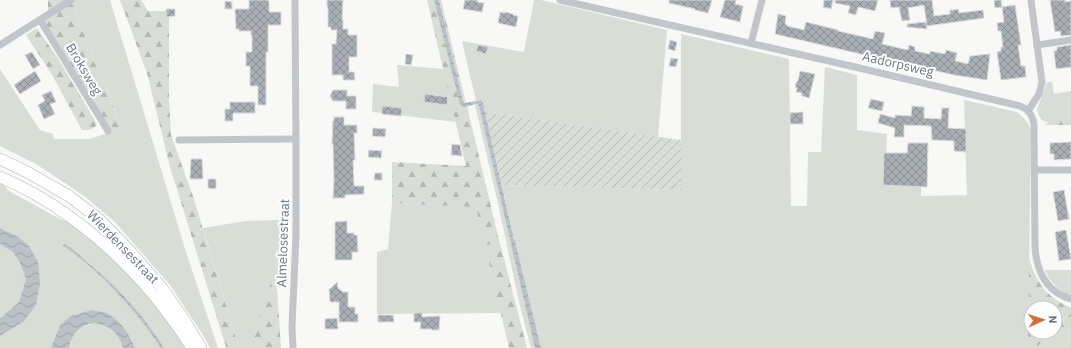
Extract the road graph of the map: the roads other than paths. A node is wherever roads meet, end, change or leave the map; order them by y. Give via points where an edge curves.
1 (71, 0) edge
2 (295, 0) edge
3 (560, 0) edge
4 (762, 0) edge
5 (1031, 0) edge
6 (40, 20) junction
7 (1071, 40) edge
8 (751, 43) junction
9 (0, 45) edge
10 (1037, 45) junction
11 (1028, 111) junction
12 (108, 131) dead end
13 (296, 139) junction
14 (179, 140) dead end
15 (0, 159) edge
16 (1035, 170) junction
17 (1071, 170) edge
18 (0, 177) edge
19 (1071, 300) edge
20 (192, 348) edge
21 (201, 348) edge
22 (293, 348) edge

1 - 6 street
2 - 13 street, Almelosestraat
3 - 8 street, Aadorpsweg
4 - 8 street
5 - 10 street
6 - 9 street
6 - 12 street, Broksweg
7 - 10 street
8 - 11 street, Aadorpsweg via 1016,105
10 - 11 street via 1042,82 1039,94
11 - 16 street via 1034,125
13 - 14 street
13 - 22 street, Almelosestraat
15 - 21 main road, Wierdensestraat via 70,196 99,219 161,287
16 - 17 street
16 - 19 street via 1035,248 1038,268 1053,290
18 - 20 main road, Wierdensestraat via 33,193 101,240 134,273 182,331

